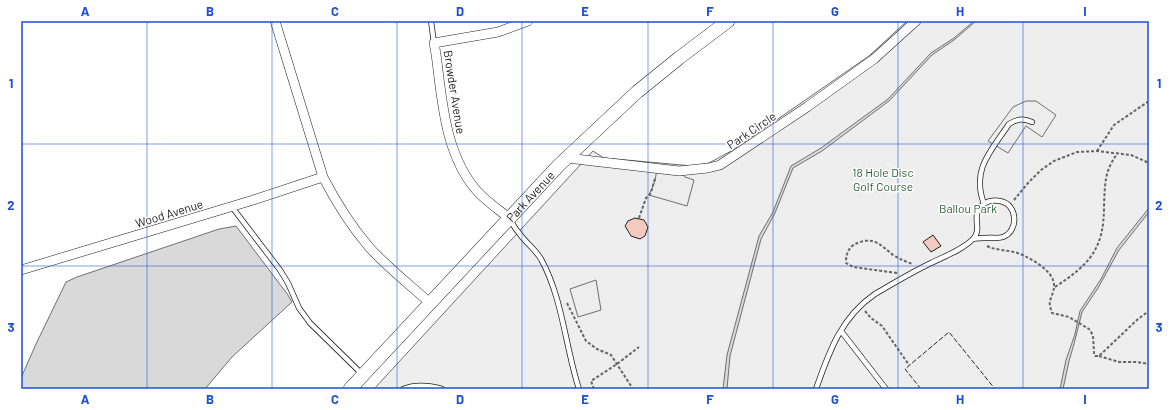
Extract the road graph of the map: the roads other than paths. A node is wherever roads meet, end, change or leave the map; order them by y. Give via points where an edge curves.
1 (275, 21) edge
2 (431, 21) edge
3 (528, 21) edge
4 (728, 21) edge
5 (916, 21) edge
6 (434, 43) junction
7 (1032, 122) dead end
8 (567, 158) junction
9 (323, 177) junction
10 (984, 204) junction
11 (232, 207) junction
12 (509, 218) junction
13 (973, 239) junction
14 (21, 270) edge
15 (430, 303) junction
16 (841, 331) junction
17 (363, 375) junction
18 (350, 389) edge
19 (403, 389) edge
20 (442, 389) edge
21 (579, 389) edge
22 (816, 389) edge
23 (886, 389) edge

1 - 9 street
2 - 6 lane
3 - 6 street via 498,32
4 - 8 main road, Park Avenue via 637,92
5 - 8 street, Park Circle via 874,59 720,164 679,171
6 - 12 street, Browder Avenue via 442,103 455,155 469,182
7 - 10 lane via 1020,119 1009,124 984,163 979,185
8 - 12 main road, Park Avenue
9 - 11 street, Wood Avenue
9 - 15 street via 355,230 370,248
10 - 13 lane via 976,216 978,226
10 - 13 lane via 995,200 1010,205 1014,215 1013,228 1004,237
11 - 14 street, Wood Avenue
11 - 17 lane via 280,270 299,308 310,323
12 - 15 main road, Park Avenue
12 - 21 lane via 540,257 553,285
13 - 16 lane via 875,294 853,312
15 - 17 main road, Park Avenue
16 - 22 lane
16 - 23 lane
17 - 18 main road, Park Avenue
19 - 20 lane via 422,385

